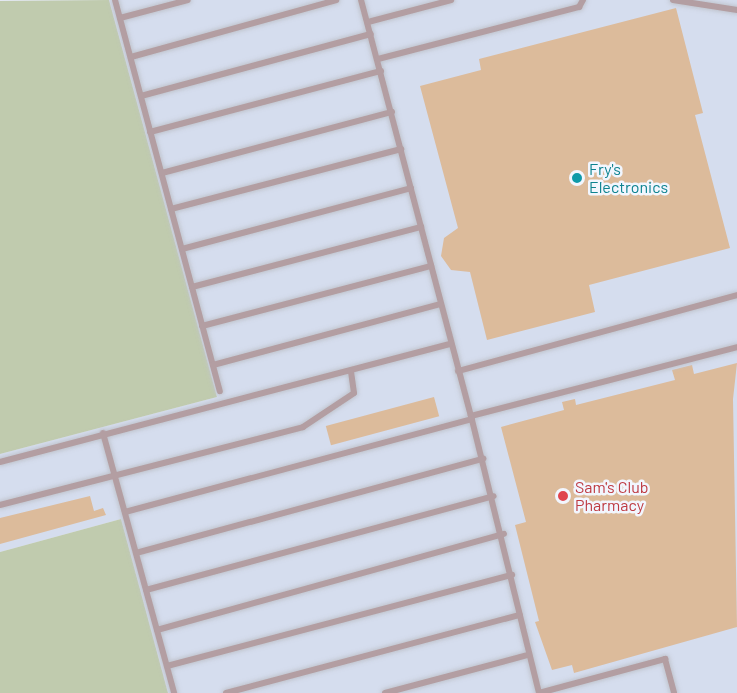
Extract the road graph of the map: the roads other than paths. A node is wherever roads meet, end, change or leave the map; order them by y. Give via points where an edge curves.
1 (116, 0) edge
2 (188, 0) edge
3 (336, 0) edge
4 (361, 0) edge
5 (451, 0) edge
6 (583, 0) edge
7 (673, 0) edge
8 (737, 10) edge
9 (120, 18) junction
10 (368, 22) junction
11 (371, 34) junction
12 (131, 57) junction
13 (378, 59) junction
14 (381, 71) junction
15 (141, 96) junction
16 (392, 112) junction
17 (150, 132) junction
18 (401, 149) junction
19 (162, 173) junction
20 (411, 188) junction
21 (171, 209) junction
22 (421, 227) junction
23 (182, 249) junction
24 (431, 266) junction
25 (192, 287) junction
26 (737, 295) edge
27 (441, 304) junction
28 (202, 326) junction
29 (451, 344) junction
30 (737, 347) edge
31 (213, 365) junction
32 (351, 371) junction
33 (458, 371) junction
34 (220, 391) dead end
35 (472, 417) junction
36 (104, 433) junction
37 (483, 459) junction
38 (0, 462) edge
39 (115, 476) junction
40 (494, 496) junction
41 (0, 506) edge
42 (125, 512) junction
43 (504, 534) junction
44 (136, 553) junction
45 (512, 575) junction
46 (146, 591) junction
47 (520, 615) junction
48 (157, 630) junction
49 (528, 655) junction
50 (167, 666) junction
51 (174, 693) edge
52 (226, 693) edge
53 (386, 693) edge
54 (539, 693) edge
55 (674, 693) edge

1 - 9 lane
2 - 9 lane
3 - 12 lane
4 - 10 lane
5 - 10 lane
6 - 13 lane via 579,7
7 - 8 lane
9 - 12 lane
10 - 11 lane
11 - 13 lane
11 - 15 lane
12 - 15 lane
13 - 14 lane
14 - 16 lane
14 - 17 lane
15 - 17 lane
16 - 18 lane
16 - 19 lane
17 - 19 lane
18 - 20 lane
18 - 21 lane
19 - 21 lane
20 - 22 lane
20 - 23 lane
21 - 23 lane
22 - 24 lane
22 - 25 lane
23 - 25 lane
24 - 27 lane
24 - 28 lane
25 - 28 lane
26 - 33 lane
27 - 29 lane
27 - 31 lane
28 - 31 lane
29 - 32 lane
29 - 33 lane
30 - 35 lane
31 - 34 lane
32 - 36 lane
32 - 39 lane via 354,393 303,427
33 - 35 lane
35 - 37 lane
35 - 42 lane
36 - 38 lane
36 - 39 lane
37 - 40 lane
37 - 44 lane
39 - 41 lane
39 - 42 lane
40 - 43 lane
40 - 46 lane
42 - 44 lane
43 - 45 lane
43 - 48 lane
44 - 46 lane
45 - 47 lane
45 - 50 lane
46 - 48 lane
47 - 49 lane
47 - 52 lane
48 - 50 lane
49 - 53 lane
49 - 54 lane
50 - 51 lane
54 - 55 lane via 665,659

